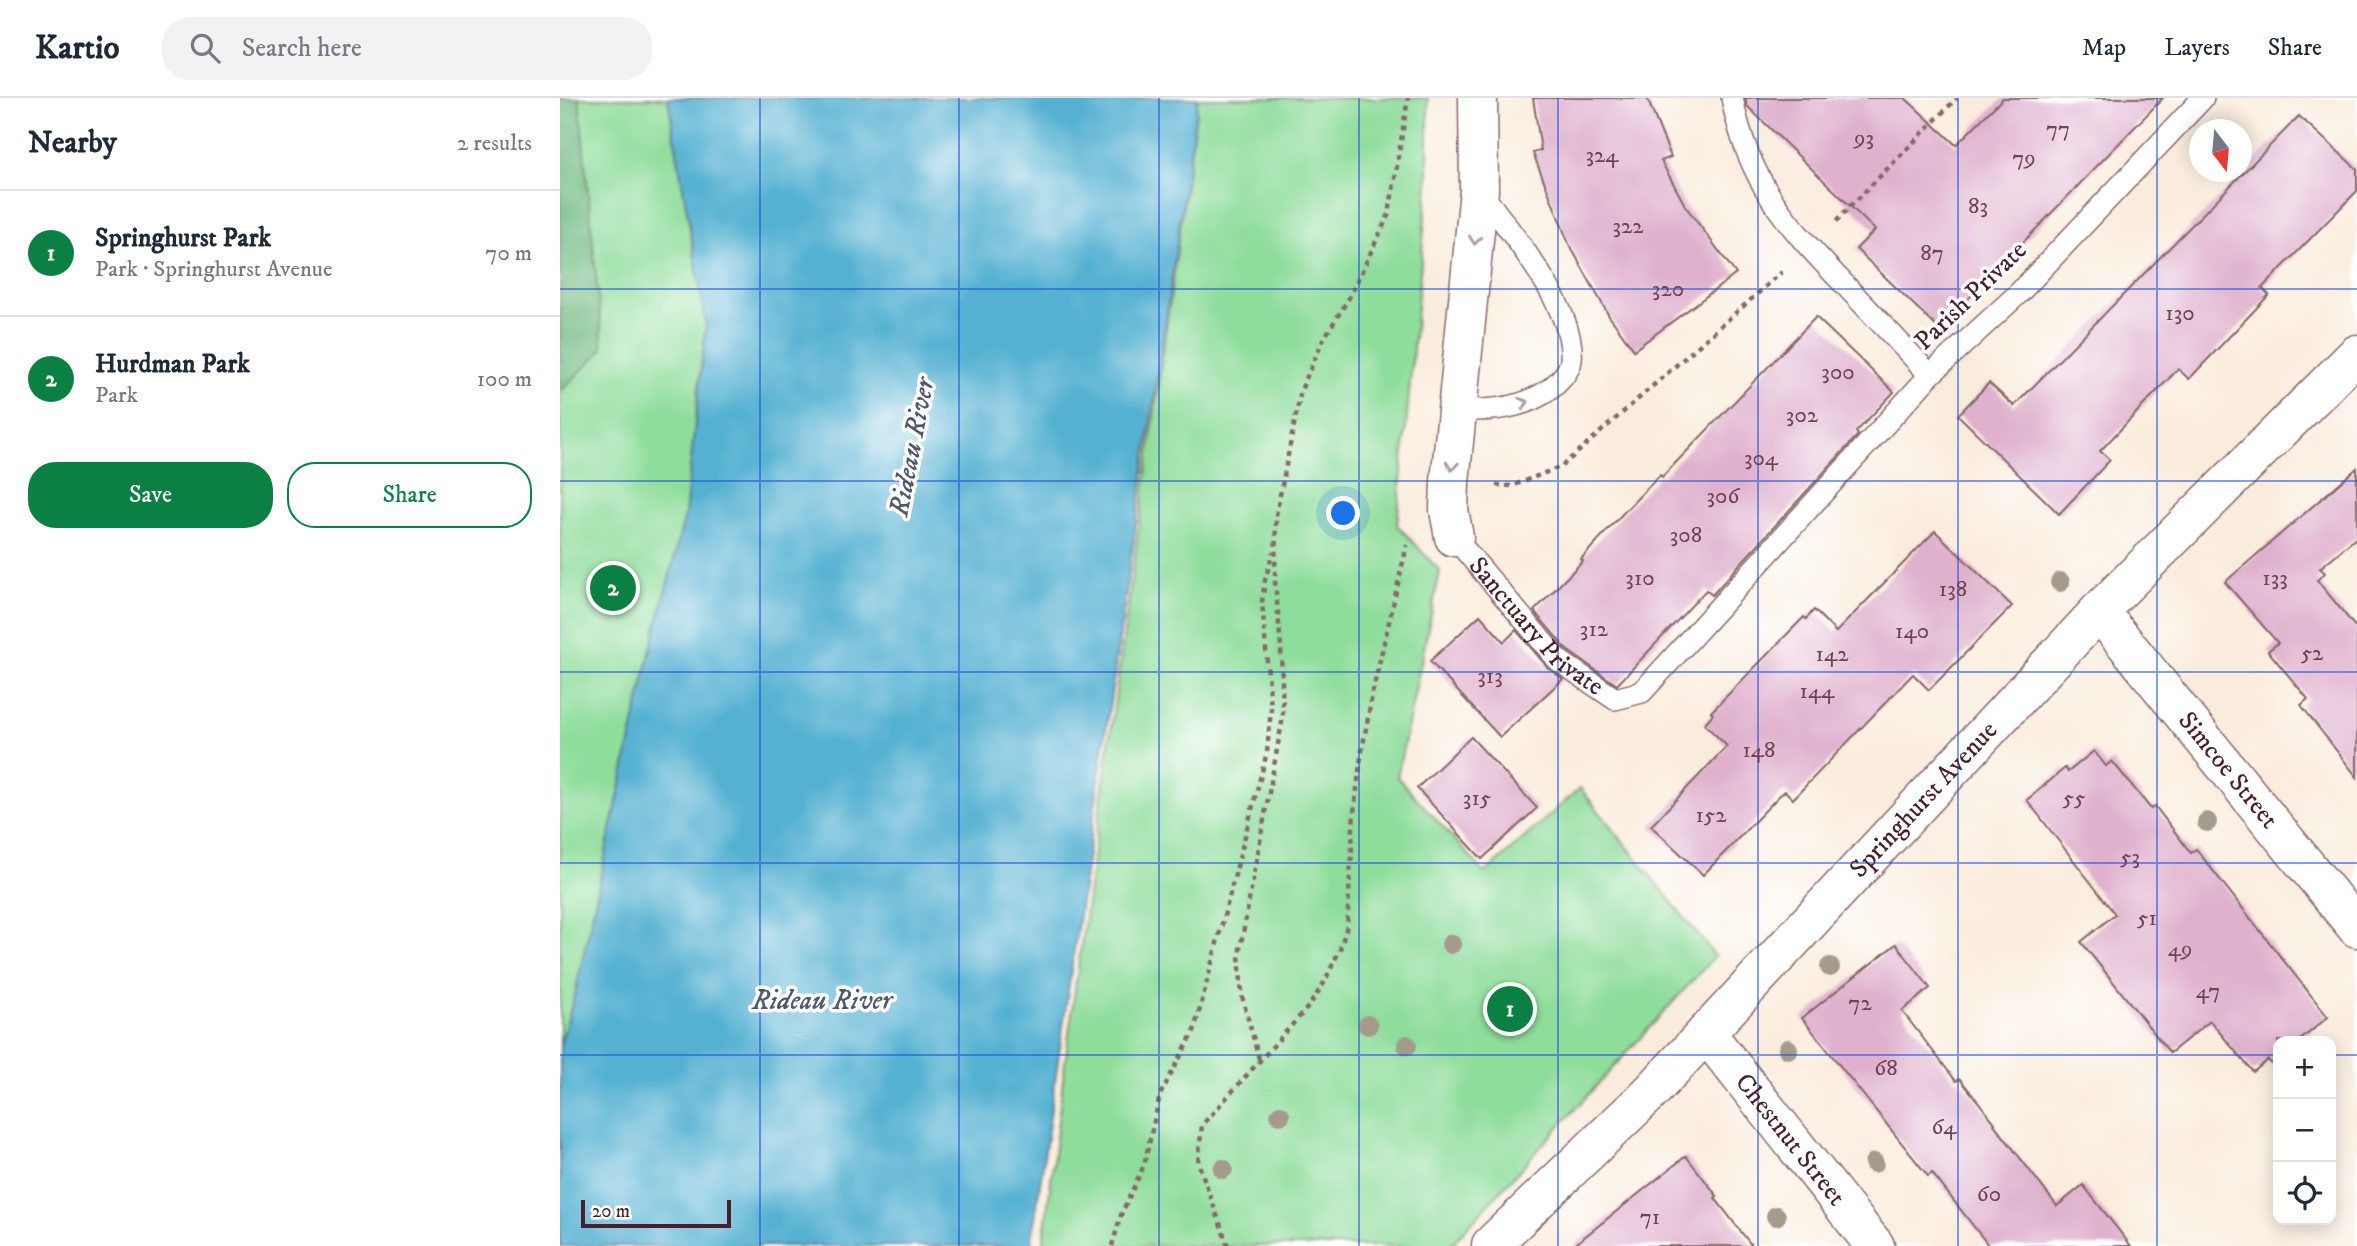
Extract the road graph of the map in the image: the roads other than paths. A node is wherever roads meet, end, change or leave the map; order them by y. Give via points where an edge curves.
1 (1478, 98) edge
2 (1732, 98) edge
3 (2203, 98) edge
4 (1479, 190) junction
5 (2357, 354) edge
6 (1930, 375) junction
7 (1457, 409) junction
8 (1454, 537) joint
9 (2099, 611) junction
10 (2357, 928) edge
11 (1706, 1034) junction
12 (1491, 1245) edge
13 (1875, 1246) edge

1 - 4 street, Sanctuary Private
2 - 6 lane, Parish Private via 1738,130 1784,219
3 - 6 lane, Parish Private via 2019,293
4 -> 7 street, Sanctuary Private
7 -> 4 lane via 1507,408 1537,399 1558,383 1572,362 1570,337 1557,302
5 - 9 street, Springhurst Avenue
6 - 8 lane, Sanctuary Private via 1642,692 1615,699 1558,660
7 -> 8 street, Sanctuary Private via 1449,510
9 - 10 street, Simcoe Street
9 - 11 street, Springhurst Avenue
11 - 12 street, Springhurst Avenue
11 - 13 street, Chestnut Street

